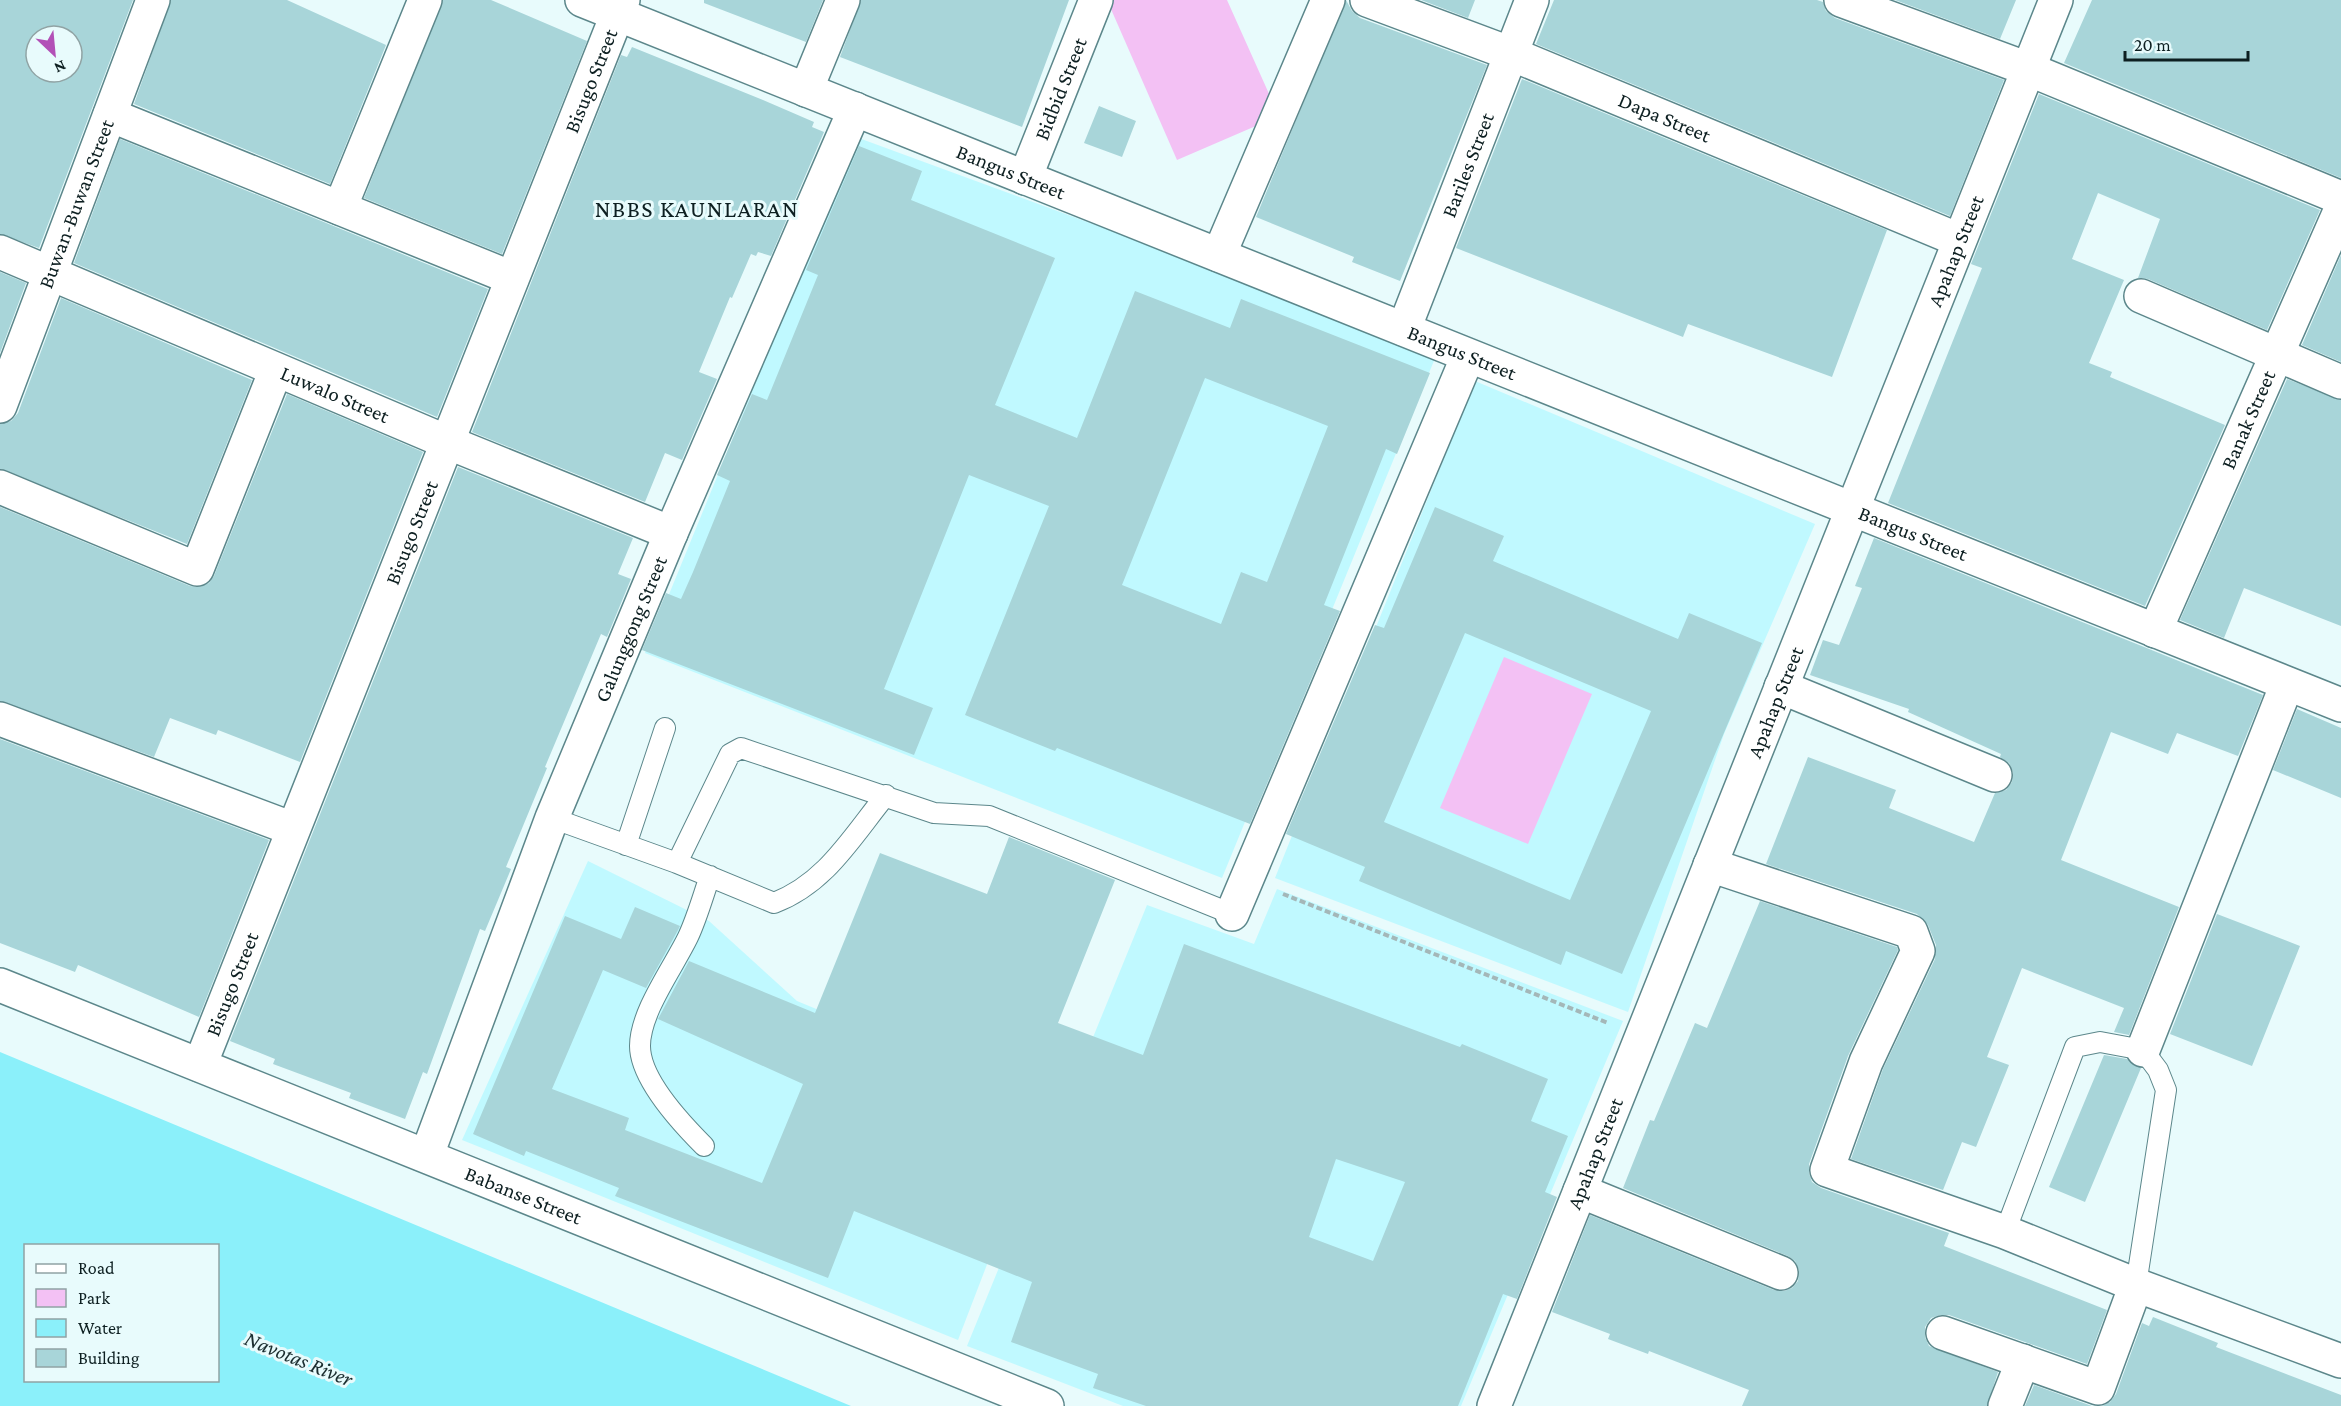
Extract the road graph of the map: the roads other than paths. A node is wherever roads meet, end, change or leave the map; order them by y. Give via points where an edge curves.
1 (153, 0) edge
2 (425, 0) edge
3 (582, 0) edge
4 (843, 0) edge
5 (1096, 0) edge
6 (1328, 0) edge
7 (1367, 0) edge
8 (1532, 0) edge
9 (1841, 0) edge
10 (2056, 0) edge
11 (620, 7) edge
12 (1509, 53) junction
13 (2028, 69) junction
14 (806, 90) junction
15 (855, 109) junction
16 (110, 115) junction
17 (1025, 178) junction
18 (2341, 198) edge
19 (340, 208) junction
20 (2341, 209) edge
21 (1959, 240) junction
22 (0, 252) edge
23 (1219, 255) junction
24 (50, 274) junction
25 (512, 278) junction
26 (2141, 296) dead end
27 (1404, 329) junction
28 (2278, 354) junction
29 (1468, 356) junction
30 (276, 370) junction
31 (2341, 382) edge
32 (0, 406) edge
33 (447, 442) junction
34 (0, 487) edge
35 (1852, 510) junction
36 (671, 533) junction
37 (2155, 631) junction
38 (2287, 684) junction
39 (1781, 687) junction
40 (2339, 700) edge
41 (0, 719) edge
42 (665, 728) dead end
43 (1995, 775) dead end
44 (886, 795) junction
45 (552, 818) junction
46 (293, 829) junction
47 (626, 845) junction
48 (678, 862) junction
49 (1710, 865) junction
50 (710, 876) junction
51 (1232, 914) joint
52 (0, 985) edge
53 (2143, 1050) junction
54 (200, 1065) junction
55 (704, 1146) dead end
56 (422, 1154) junction
57 (1580, 1191) junction
58 (2005, 1232) junction
59 (1781, 1273) dead end
60 (2136, 1285) junction
61 (1943, 1333) dead end
62 (2023, 1361) junction
63 (2341, 1361) edge
64 (1047, 1406) edge
65 (1494, 1406) edge
66 (2005, 1406) edge

1 - 16 street, Buwan-Buwan Street
2 - 19 street
3 - 11 street, Bangus Street
4 - 14 street
5 - 17 street, Bidbid Street
6 - 23 street
7 - 12 street, Dapa Street
8 - 12 street, Bariles Street
9 - 13 street
10 - 13 street, Apahap Street
11 - 14 street, Bangus Street
11 - 25 street, Bisugo Street
12 - 21 street, Dapa Street
12 - 27 street, Bariles Street
13 - 18 street
13 - 21 street, Apahap Street
14 - 15 street, Bangus Street
15 - 17 street, Bangus Street
15 - 36 street, Galunggong Street
16 - 19 street
16 - 24 street, Buwan-Buwan Street
17 - 23 street, Bangus Street
19 - 25 street
20 - 28 street, Banak Street
21 - 35 street, Apahap Street
22 - 24 street, Luwalo Street
23 - 27 street, Bangus Street
24 - 30 street, Luwalo Street
24 - 32 street, Buwan-Buwan Street
25 - 33 street, Bisugo Street
26 - 28 street
27 - 29 street, Bangus Street
28 - 31 street
28 - 37 street, Banak Street
29 - 35 street, Bangus Street
29 - 51 street
30 - 33 street, Luwalo Street
30 - 34 street via 197,569
33 - 36 street, Luwalo Street
33 - 46 street, Bisugo Street
35 - 37 street, Bangus Street
35 - 39 street, Apahap Street
36 - 45 street, Galunggong Street
37 - 38 street, Bangus Street
38 - 40 street, Bangus Street
38 - 53 street
39 - 43 street
39 - 49 street, Apahap Street
41 - 46 street
42 - 47 lane
44 - 48 lane via 741,748 730,754
44 - 50 lane via 818,879 797,894 774,903
44 - 51 lane via 934,813 989,816
45 - 47 lane
45 - 56 street, Galunggong Street via 431,1143
46 - 54 street, Bisugo Street
47 - 48 lane
48 - 50 lane
49 - 57 street, Apahap Street
49 - 58 street via 1911,932 1918,951 1866,1062 1827,1170
50 - 55 lane via 689,935 642,1026 640,1048 646,1070 680,1122
52 - 54 street, Babanse Street
53 - 58 lane via 2100,1042 2075,1047
53 - 60 lane via 2158,1070 2166,1090
54 - 56 street, Babanse Street
56 - 64 street, Babanse Street
57 - 59 street
57 - 65 street, Apahap Street
58 - 60 street
60 - 62 street via 2098,1388
60 - 63 street
61 - 62 street
62 - 66 street

